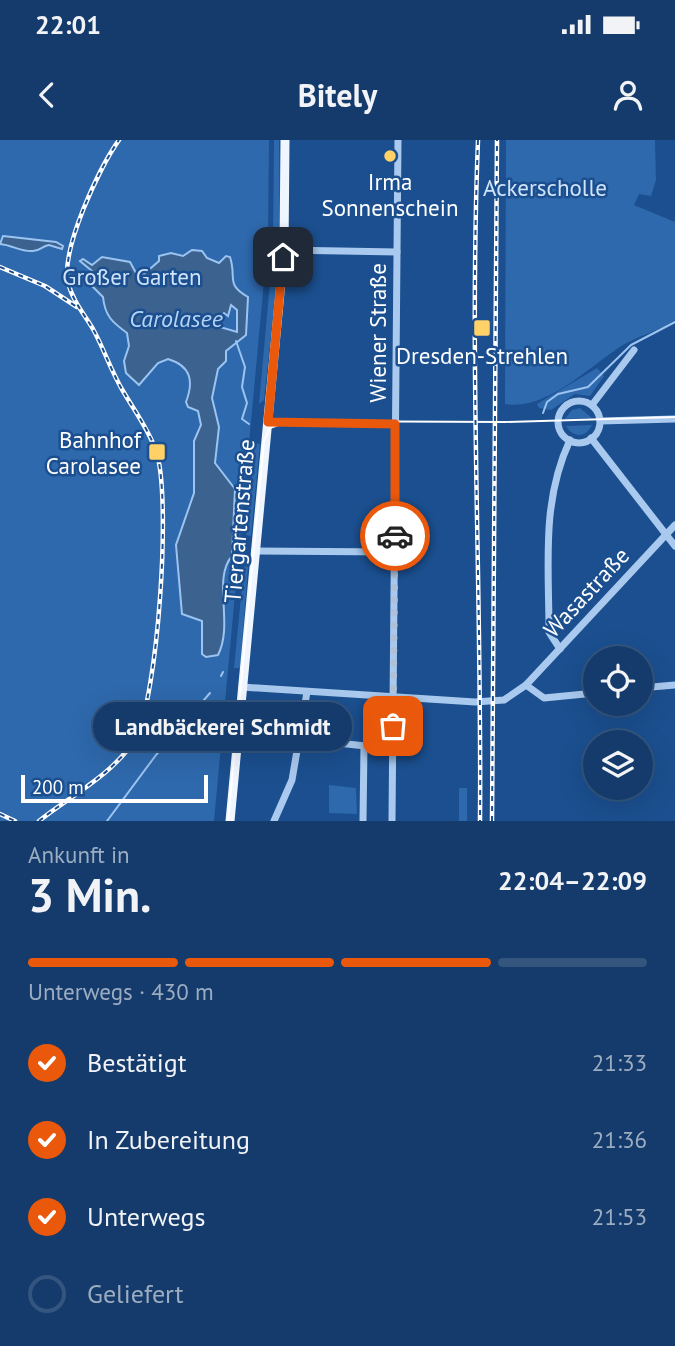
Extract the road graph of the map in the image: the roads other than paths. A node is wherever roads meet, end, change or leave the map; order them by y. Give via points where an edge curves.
1 (285, 140) edge
2 (398, 140) edge
3 (284, 250) junction
4 (397, 252) junction
5 (634, 350) dead end
6 (592, 405) junction
7 (675, 419) edge
8 (600, 421) junction
9 (268, 422) junction
10 (395, 424) junction
11 (591, 438) junction
12 (569, 440) junction
13 (675, 524) edge
14 (666, 534) junction
15 (675, 546) edge
16 (256, 551) junction
17 (394, 552) junction
18 (559, 649) junction
19 (526, 685) junction
20 (675, 685) edge
21 (242, 687) junction
22 (653, 687) edge
23 (307, 692) junction
24 (583, 694) edge
25 (393, 697) junction
26 (301, 739) junction
27 (364, 746) junction
28 (393, 749) junction
29 (230, 821) edge
30 (274, 821) edge
31 (363, 821) edge
32 (392, 821) edge

1 - 3 main road, Tiergartenstraße
2 - 4 street, Wiener Straße
3 - 4 street
3 - 9 main road, Tiergartenstraße
4 - 10 street, Wiener Straße
5 - 6 street
6 - 8 street
6 - 12 street via 573,402 563,409 559,425
7 - 8 street
8 - 11 street
9 - 10 street
9 - 16 main road, Tiergartenstraße
10 - 17 street, Wiener Straße
11 - 12 street
11 - 14 street
12 - 18 street via 556,468 550,500 549,632
13 - 14 street, Wasastraße
14 - 15 street
14 - 18 street, Wasastraße
16 - 17 street
16 - 21 main road, Tiergartenstraße
17 - 25 street, Wiener Straße
18 - 19 street, Wasastraße
19 - 24 street via 544,698
19 - 25 street, Wasastraße via 497,702
20 - 22 street
21 - 23 street, Wasastraße
21 - 29 main road, Tiergartenstraße
23 - 25 street, Wasastraße
23 - 26 street
25 - 28 street, Wiener Straße
26 - 27 street
26 - 30 street via 292,780
27 - 28 street
27 - 31 street
28 - 32 street, Wiener Straße

